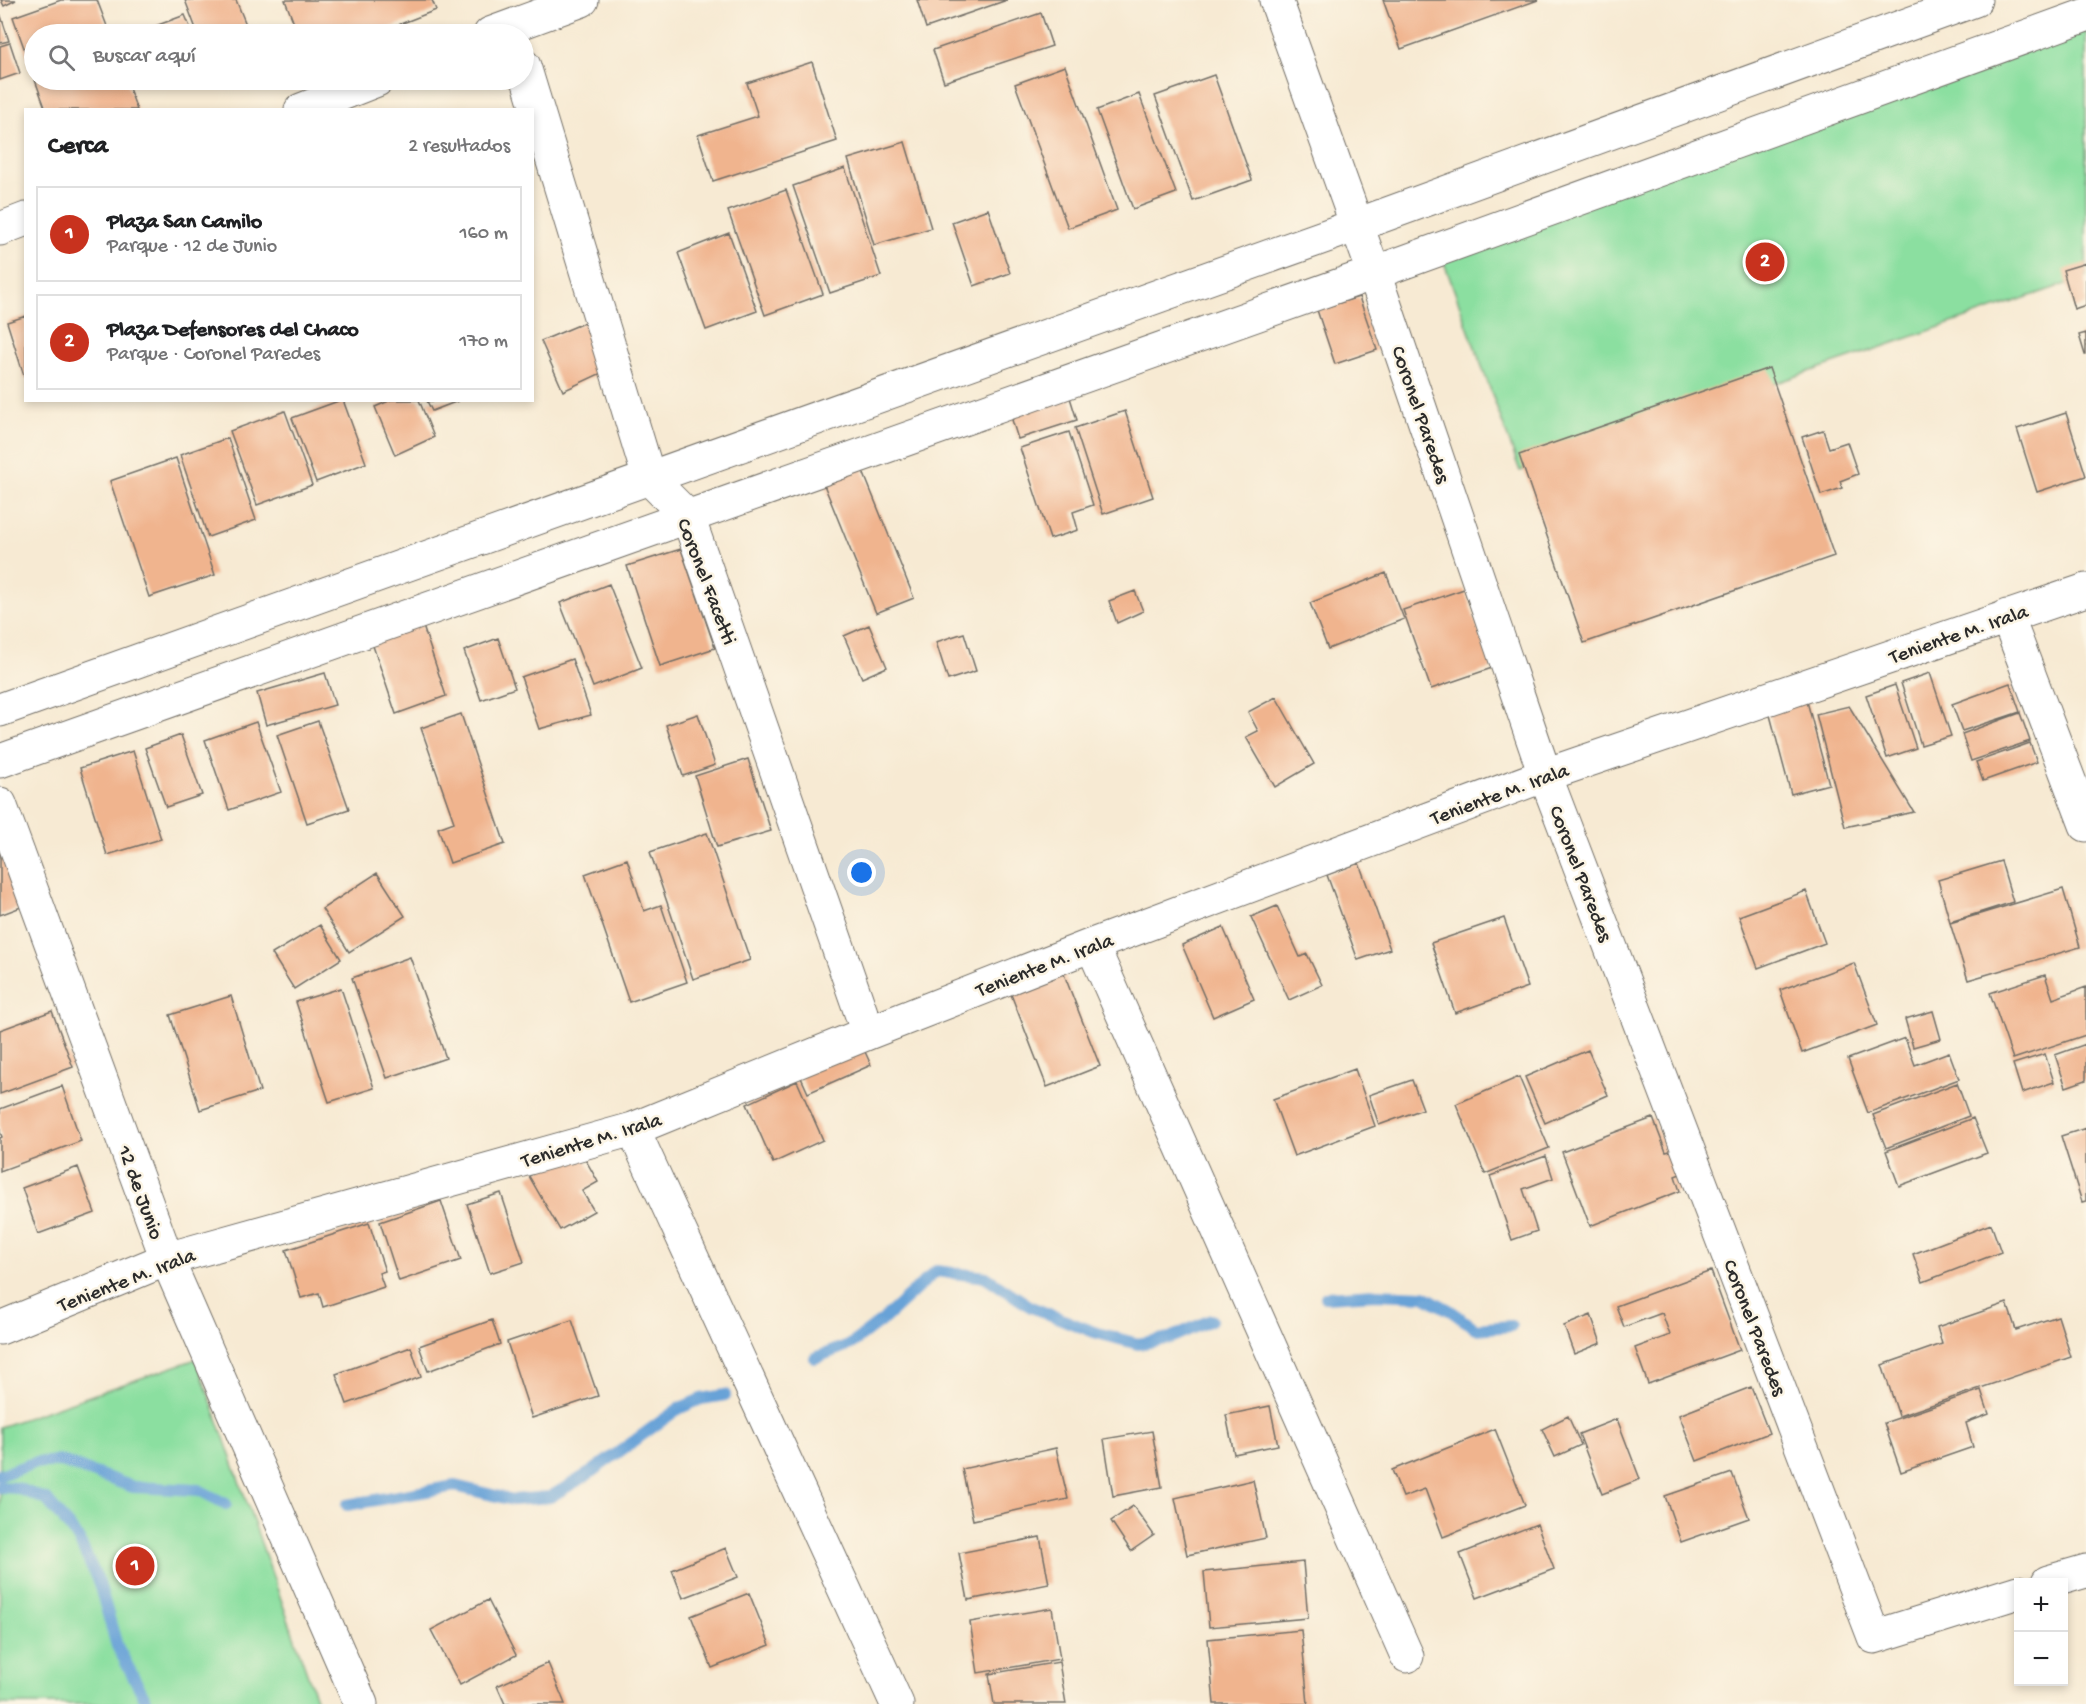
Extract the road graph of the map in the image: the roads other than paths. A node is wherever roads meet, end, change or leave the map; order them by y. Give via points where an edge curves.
1 (582, 0) edge
2 (1276, 0) edge
3 (1975, 0) edge
4 (2077, 11) edge
5 (505, 24) edge
6 (352, 90) edge
7 (531, 90) edge
8 (306, 108) edge
9 (24, 220) edge
10 (1357, 225) junction
11 (0, 229) edge
12 (1374, 273) junction
13 (649, 478) junction
14 (688, 517) junction
15 (2086, 590) edge
16 (2007, 616) junction
17 (0, 710) edge
18 (0, 761) edge
19 (1545, 775) junction
20 (0, 804) edge
21 (2086, 825) edge
22 (1092, 945) junction
23 (868, 1033) junction
24 (633, 1129) junction
25 (167, 1259) junction
26 (0, 1328) edge
27 (2086, 1571) edge
28 (2062, 1578) edge
29 (2014, 1594) edge
30 (1407, 1656) dead end
31 (361, 1704) edge
32 (897, 1704) edge

1 - 5 street
2 - 10 street, Coronel Paredes
3 - 10 street
4 - 12 street
6 - 8 street
7 - 13 street, Coronel Facetti
9 - 11 street
10 - 12 street, Coronel Paredes
10 - 13 street
12 - 14 street
12 - 19 street, Coronel Paredes
13 - 14 street, Coronel Facetti
13 - 17 street
14 - 18 street
14 - 23 street, Coronel Facetti
15 - 16 street, Teniente M. Irala
16 - 19 street, Teniente M. Irala
16 - 21 street
19 - 22 street, Teniente M. Irala
19 - 29 street, Coronel Paredes via 1874,1637
20 - 25 street, 12 de Junio
22 - 23 street, Teniente M. Irala
22 - 30 street
23 - 24 street, Teniente M. Irala
24 - 25 street, Teniente M. Irala
24 - 32 street
25 - 26 street, Teniente M. Irala
25 - 31 street, 12 de Junio
27 - 28 street

